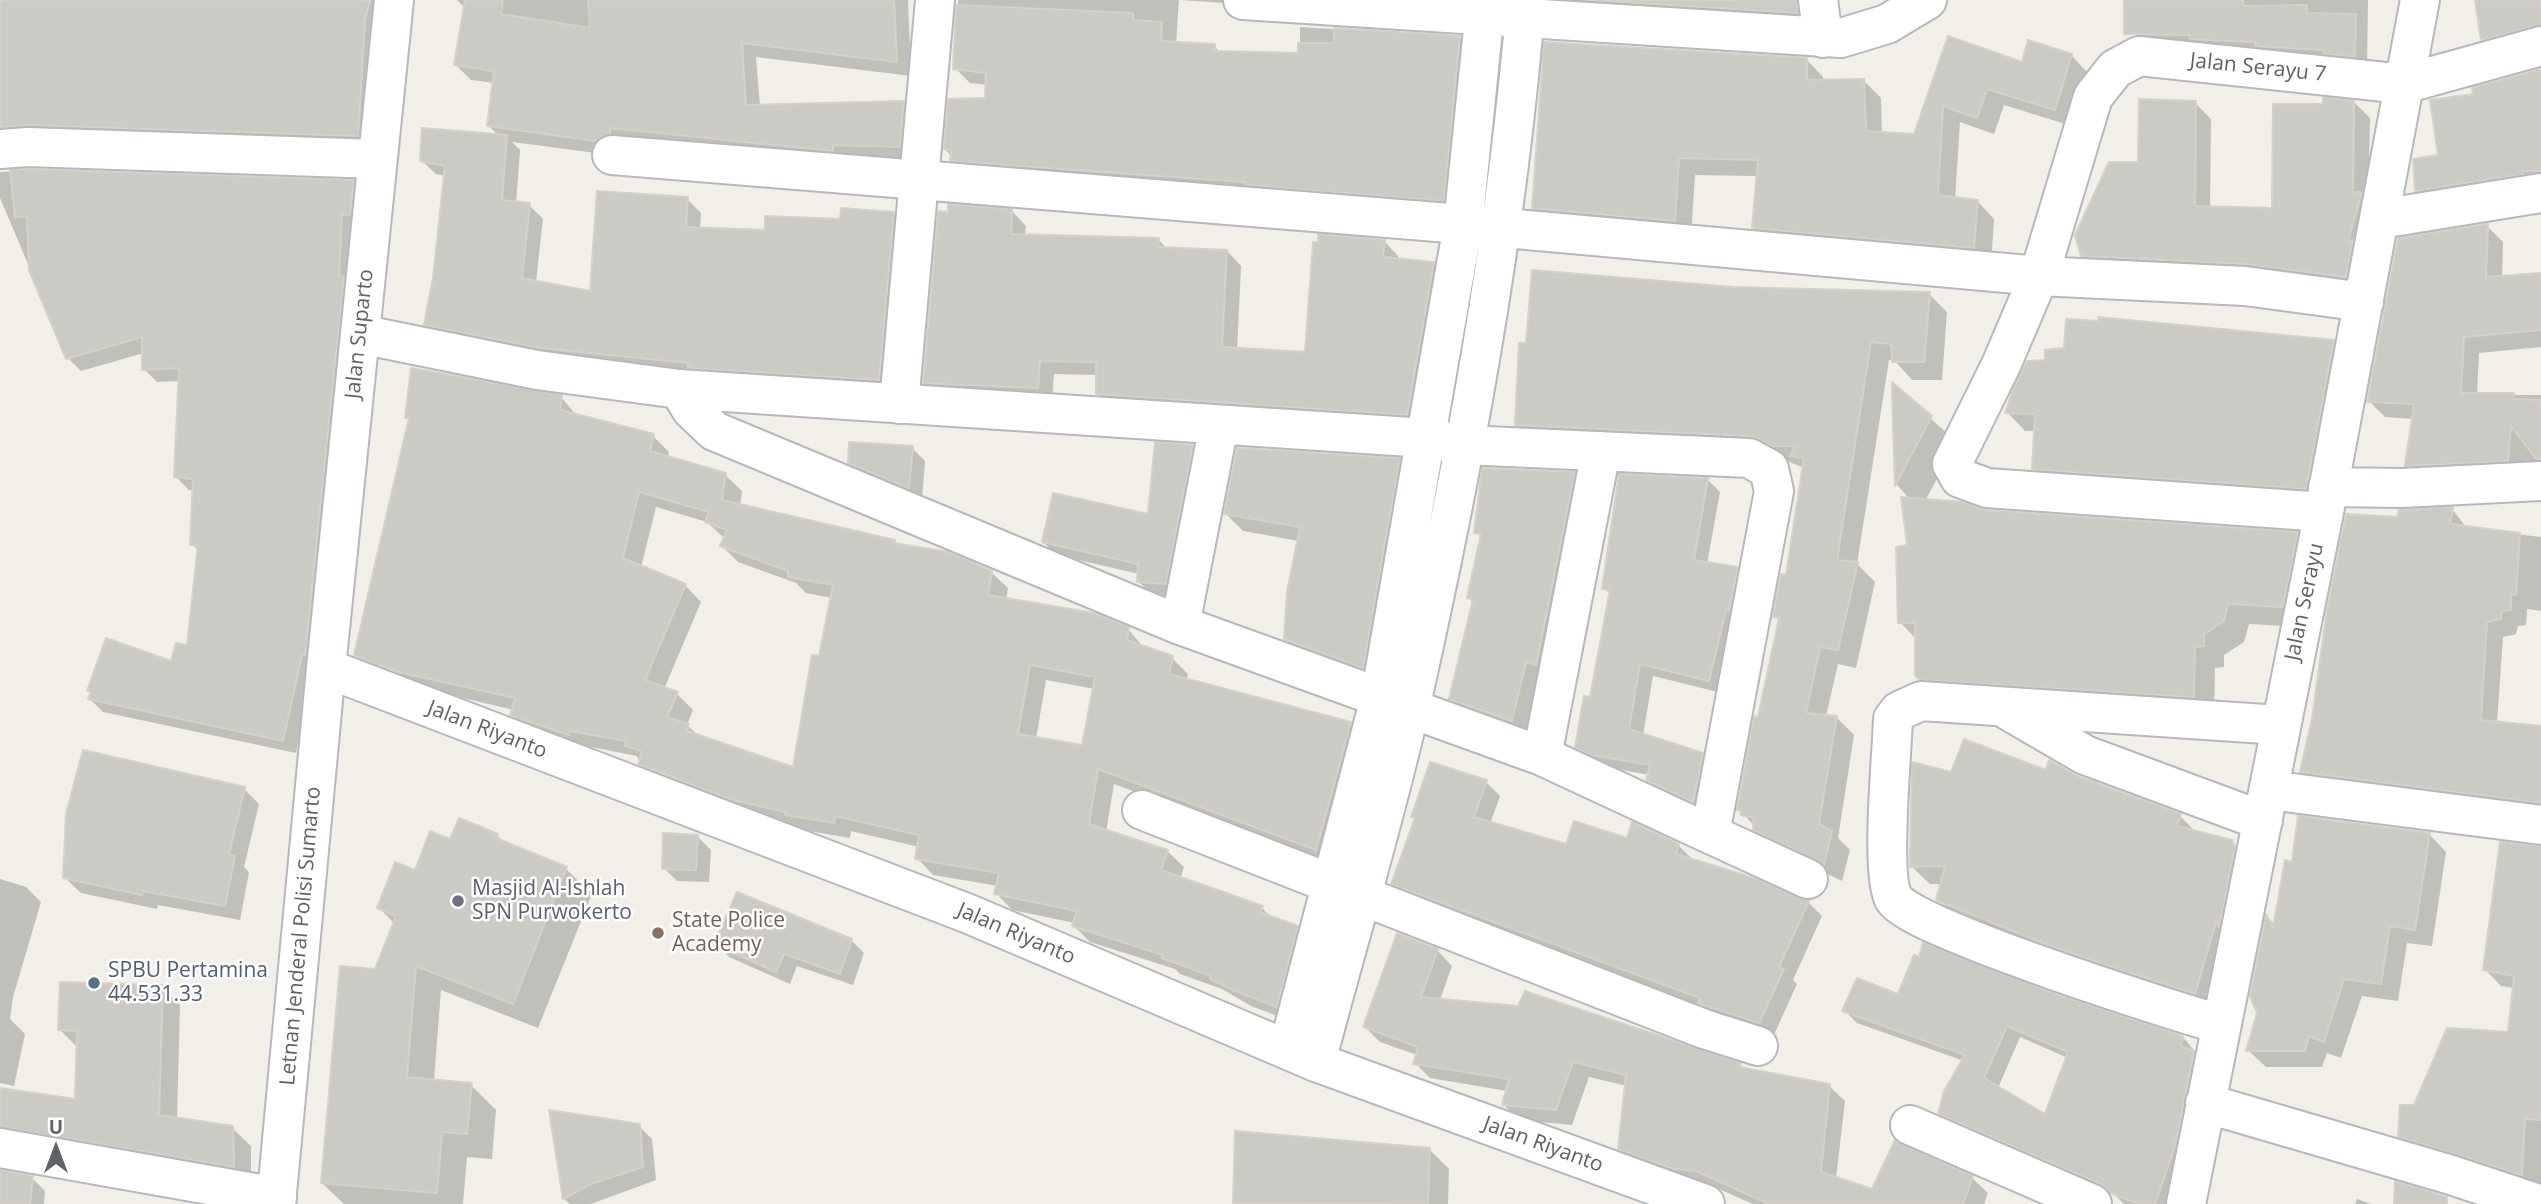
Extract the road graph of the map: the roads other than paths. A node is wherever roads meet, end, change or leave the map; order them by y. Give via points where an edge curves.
1 (394, 0) edge
2 (935, 0) edge
3 (1243, 0) edge
4 (1818, 0) edge
5 (1927, 0) edge
6 (2420, 0) edge
7 (1486, 8) edge
8 (1525, 10) edge
9 (1823, 38) junction
10 (2541, 46) edge
11 (2404, 84) junction
12 (0, 149) edge
13 (612, 155) dead end
14 (377, 159) junction
15 (920, 181) junction
16 (2541, 193) edge
17 (2380, 219) junction
18 (1463, 225) junction
19 (1502, 230) junction
20 (2039, 276) junction
21 (2364, 302) junction
22 (360, 334) junction
23 (679, 389) junction
24 (900, 404) junction
25 (1219, 425) junction
26 (1426, 438) junction
27 (1465, 445) junction
28 (1601, 451) junction
29 (2541, 481) edge
30 (2326, 500) junction
31 (1180, 625) junction
32 (326, 668) junction
33 (1395, 702) junction
34 (2001, 706) junction
35 (2280, 725) junction
36 (1542, 756) junction
37 (2266, 806) junction
38 (1142, 810) dead end
39 (2541, 825) edge
40 (1710, 834) junction
41 (1808, 879) dead end
42 (1346, 889) junction
43 (2220, 1024) junction
44 (1758, 1046) dead end
45 (1302, 1056) junction
46 (2205, 1103) junction
47 (1910, 1125) dead end
48 (0, 1148) edge
49 (276, 1200) edge
50 (1705, 1204) edge
51 (2092, 1204) edge
52 (2186, 1204) edge
53 (2539, 1204) edge

1 - 14 street, Jalan Suparto
2 - 15 street
3 - 7 street
4 - 9 street
5 - 9 street via 1887,24 1841,38
6 - 11 street, Jalan Serayu
7 - 8 street
7 - 18 street
8 - 9 street
8 - 19 street
10 - 11 street
11 - 17 street, Jalan Serayu
11 - 20 street, Jalan Serayu 7 via 2139,56 2115,69 2093,97
12 - 14 street
13 - 15 street
14 - 22 street, Jalan Suparto
15 - 18 street
15 - 24 street
16 - 17 street
17 - 21 street, Jalan Serayu
18 - 19 street
18 - 26 street
19 - 20 street
19 - 27 street
20 - 21 street via 2245,286
20 - 30 street via 1952,464 1959,478 1987,488
21 - 30 street, Jalan Serayu
22 - 23 street via 537,370
22 - 32 street, Jalan Suparto
23 - 24 street
23 - 31 street via 691,409 714,431
24 - 25 street
25 - 26 street
25 - 31 street
26 - 27 street
26 - 33 street
27 - 28 street
27 - 33 street
28 - 36 street
28 - 40 street via 1749,458 1769,469 1774,491
29 - 30 street via 2402,488
30 - 35 street, Jalan Serayu
31 - 33 street
32 - 45 street, Jalan Riyanto via 969,914
32 - 49 street, Letnan Jenderal Polisi Sumarto
33 - 36 street
33 - 42 street
34 - 35 street
34 - 37 street via 2085,755
34 - 43 street via 1921,701 1893,719 1889,864 1894,899 1930,923
35 - 37 street, Jalan Serayu
36 - 40 street
37 - 39 street
37 - 43 street, Jalan Serayu
38 - 42 street
40 - 41 street
42 - 44 street
42 - 45 street
43 - 46 street, Jalan Serayu
45 - 50 street, Jalan Riyanto
46 - 52 street, Jalan Serayu
46 - 53 street
47 - 51 street
48 - 49 street

